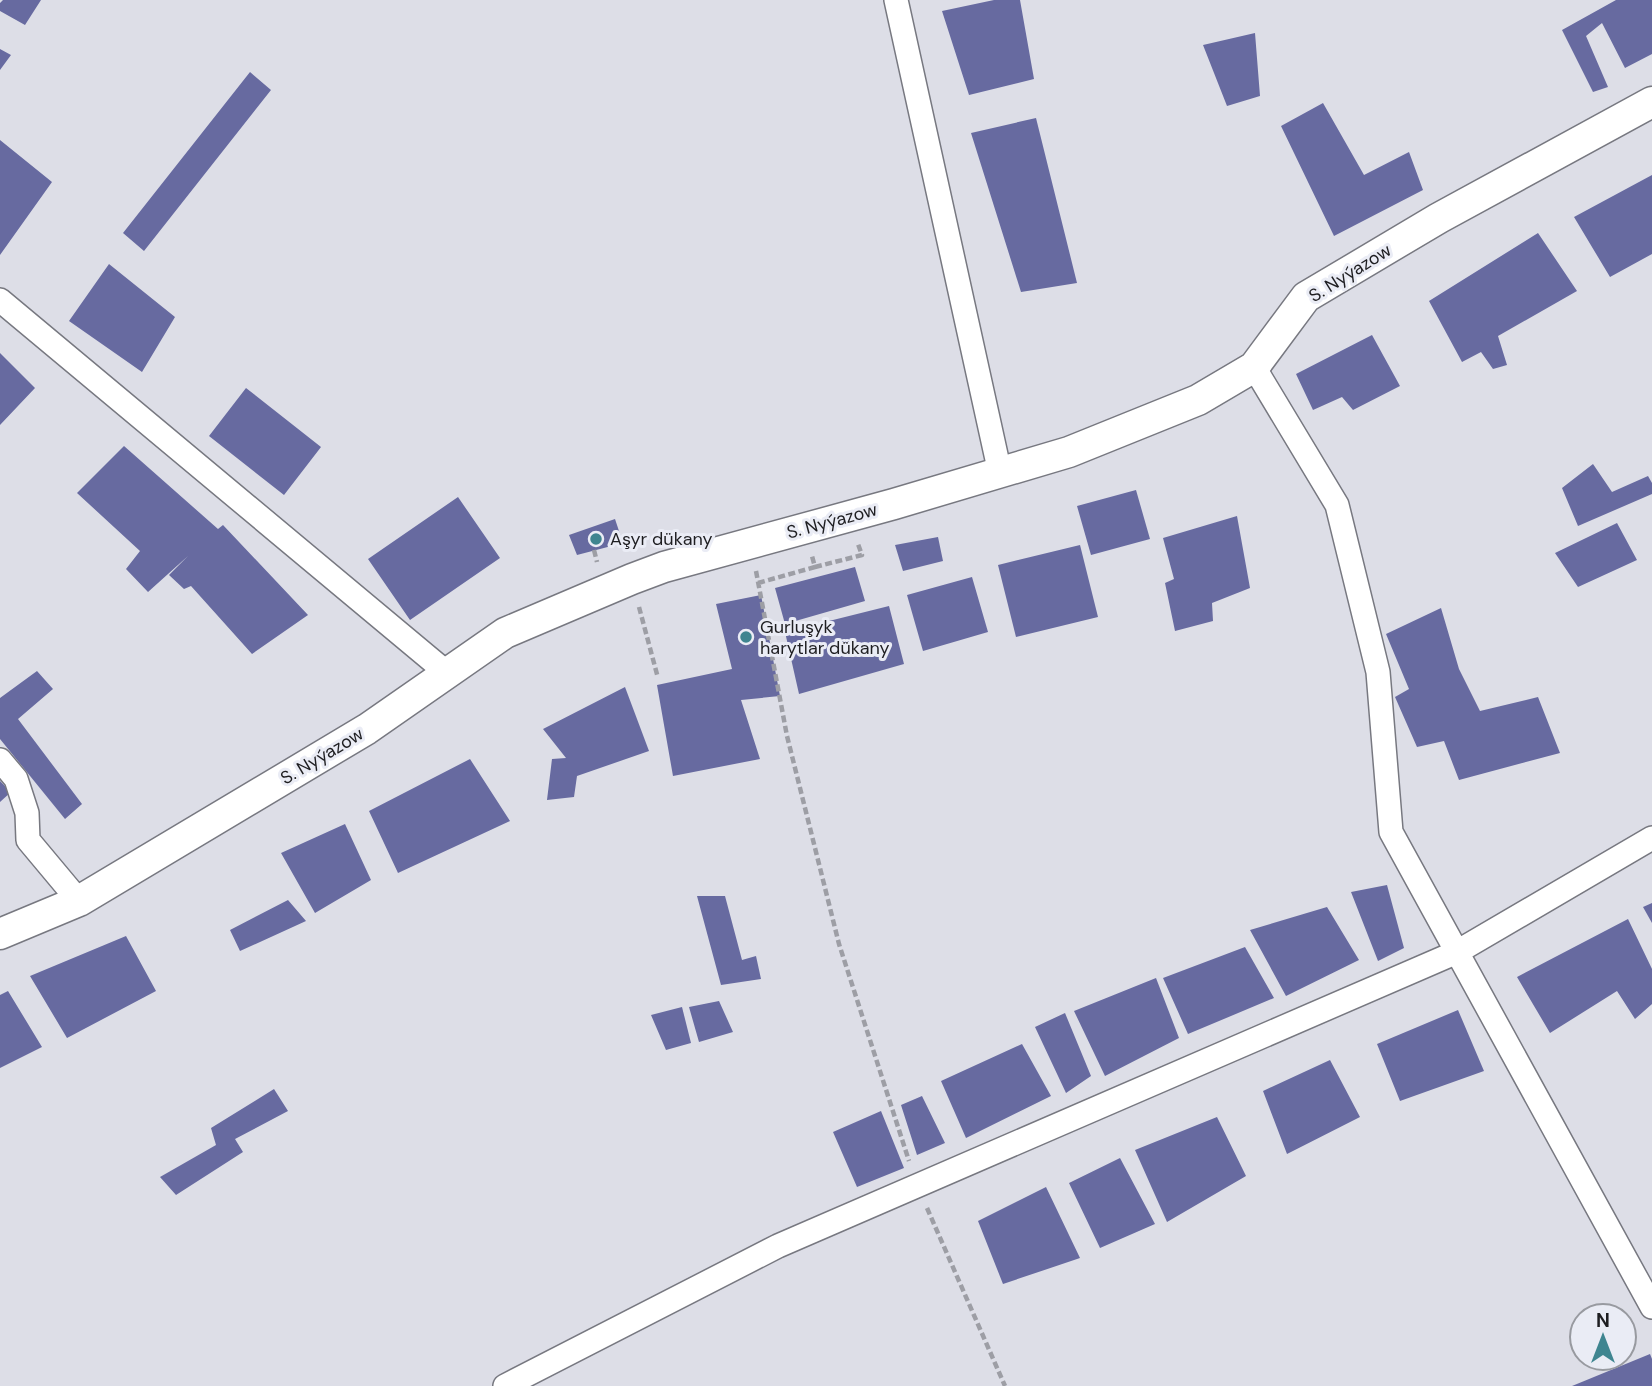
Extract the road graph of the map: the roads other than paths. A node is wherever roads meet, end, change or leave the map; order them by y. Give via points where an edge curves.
1 (896, 0) edge
2 (1652, 102) edge
3 (0, 300) edge
4 (1254, 367) junction
5 (1000, 473) junction
6 (447, 673) junction
7 (0, 760) edge
8 (1652, 838) edge
9 (79, 901) junction
10 (0, 934) edge
11 (1457, 952) junction
12 (1652, 1307) edge
13 (505, 1386) edge

1 - 5 street
2 - 4 street, S. Nyýazow via 1439,218 1306,297
3 - 6 street
4 - 5 street, S. Nyýazow via 1198,400 1069,452
4 - 11 street via 1337,505 1378,673 1391,832
5 - 6 street, S. Nyýazow via 632,579 505,633
6 - 9 street, S. Nyýazow via 368,729
7 - 9 street via 16,779 27,813 28,839
8 - 11 street
9 - 10 street, S. Nyýazow
11 - 12 street
11 - 13 street via 778,1247

